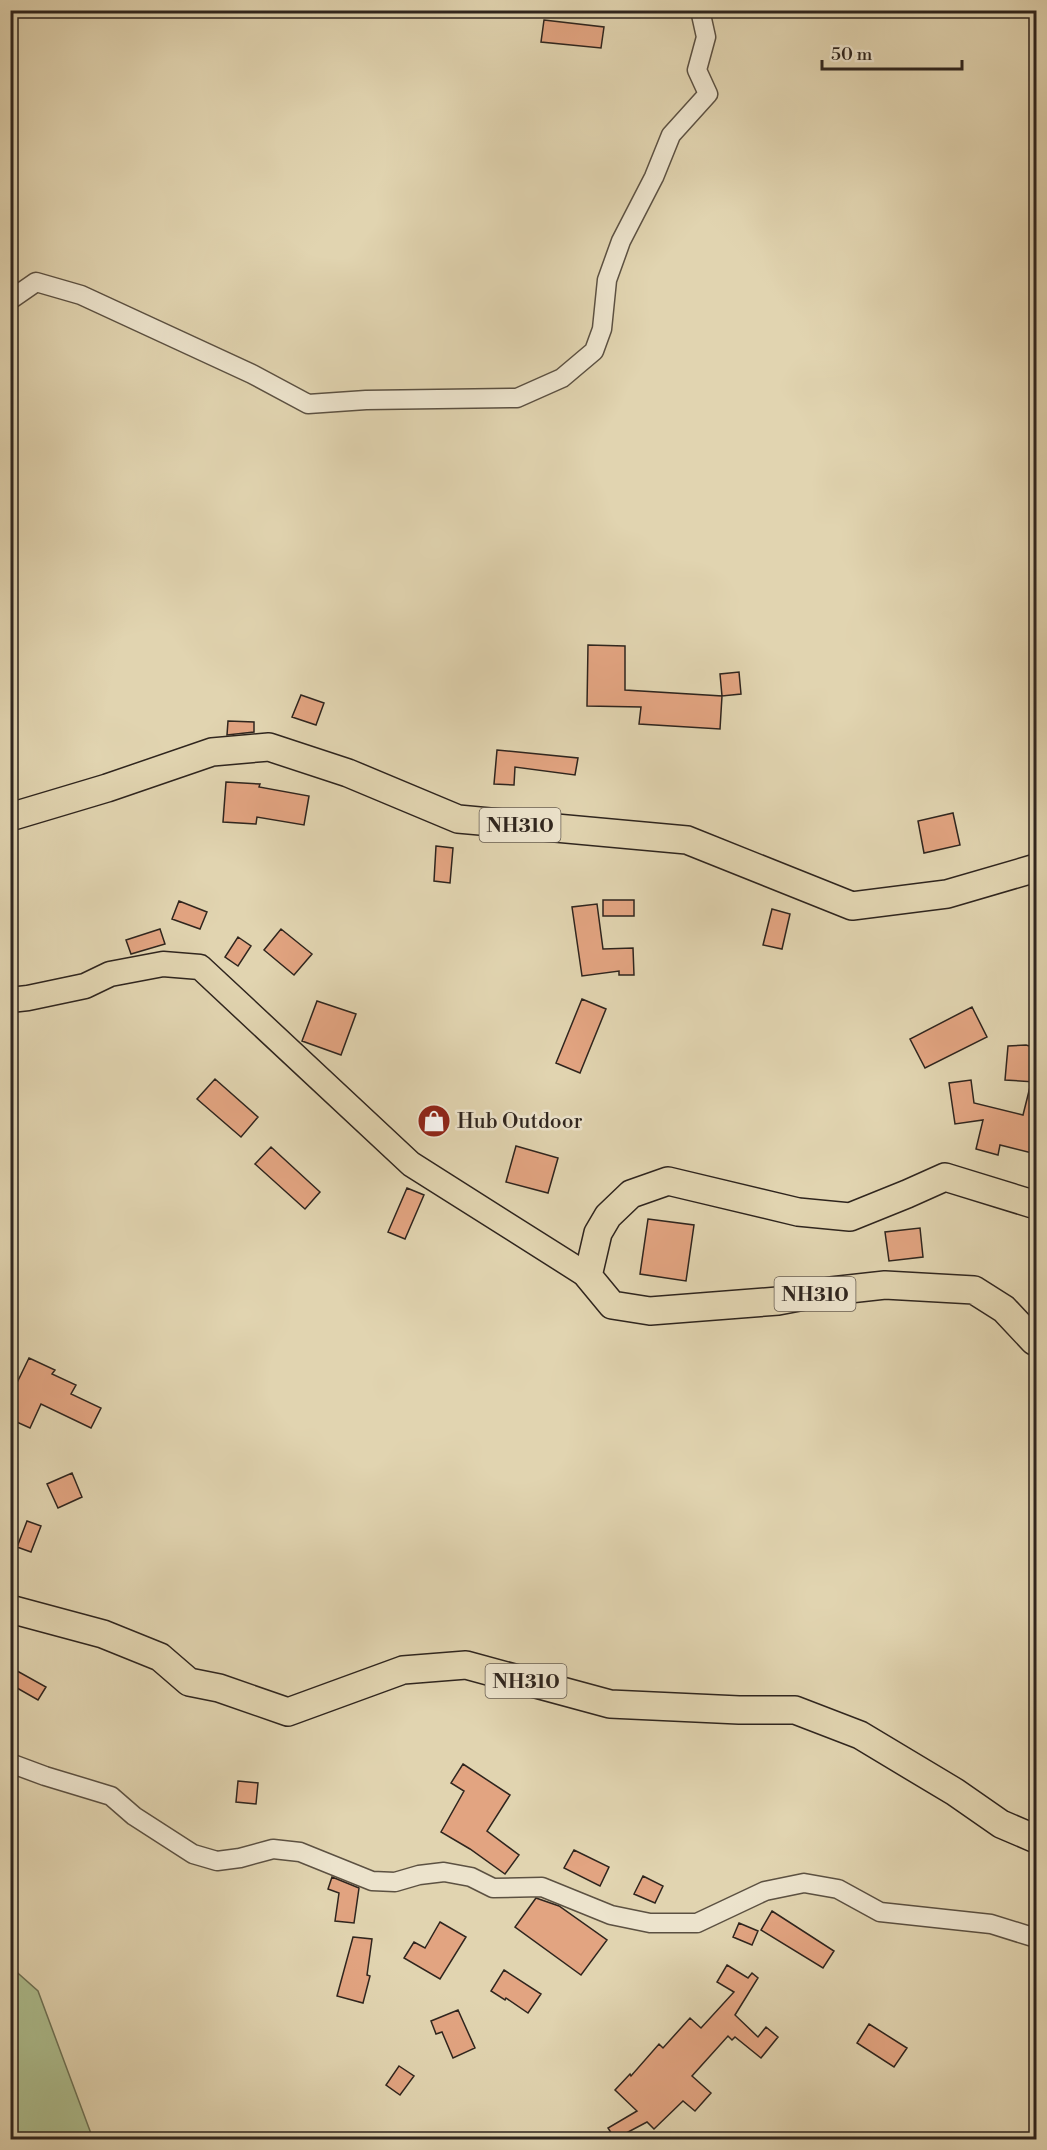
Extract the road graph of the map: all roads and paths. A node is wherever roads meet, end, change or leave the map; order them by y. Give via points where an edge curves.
1 (700, 10) edge
2 (10, 300) edge
3 (10, 817) edge
4 (1036, 868) edge
5 (10, 999) edge
6 (1036, 1205) edge
7 (588, 1276) junction
8 (1036, 1341) edge
9 (10, 1610) edge
10 (10, 1763) edge
11 (1036, 1839) edge
12 (1036, 1938) edge

1 - 2 street via 706,37 697,70 708,94 671,135 621,241 607,280 602,329 594,351 562,378 517,398 308,404 252,374 81,296 36,282
3 - 4 highway, NH310 via 212,752 269,747 348,773 458,819 687,840 852,906 947,894
5 - 7 main road via 85,986 110,974 163,964 200,967 411,1164
6 - 7 highway via 945,1177 849,1217 798,1212 669,1181 631,1194 608,1216 598,1233
7 - 8 highway, NH310 via 612,1305 650,1311 778,1301 885,1285 974,1290 1004,1309
9 - 11 highway, NH310 via 103,1634 160,1657 189,1682 288,1712 403,1670 466,1665 610,1704 795,1710 860,1735 1001,1824
10 - 12 street via 111,1796 134,1816 193,1854 216,1860 273,1850 300,1852 372,1881 394,1882 444,1872 471,1877 493,1888 542,1887 611,1915 650,1923 697,1923 765,1891 804,1882 838,1888 880,1912 991,1924

